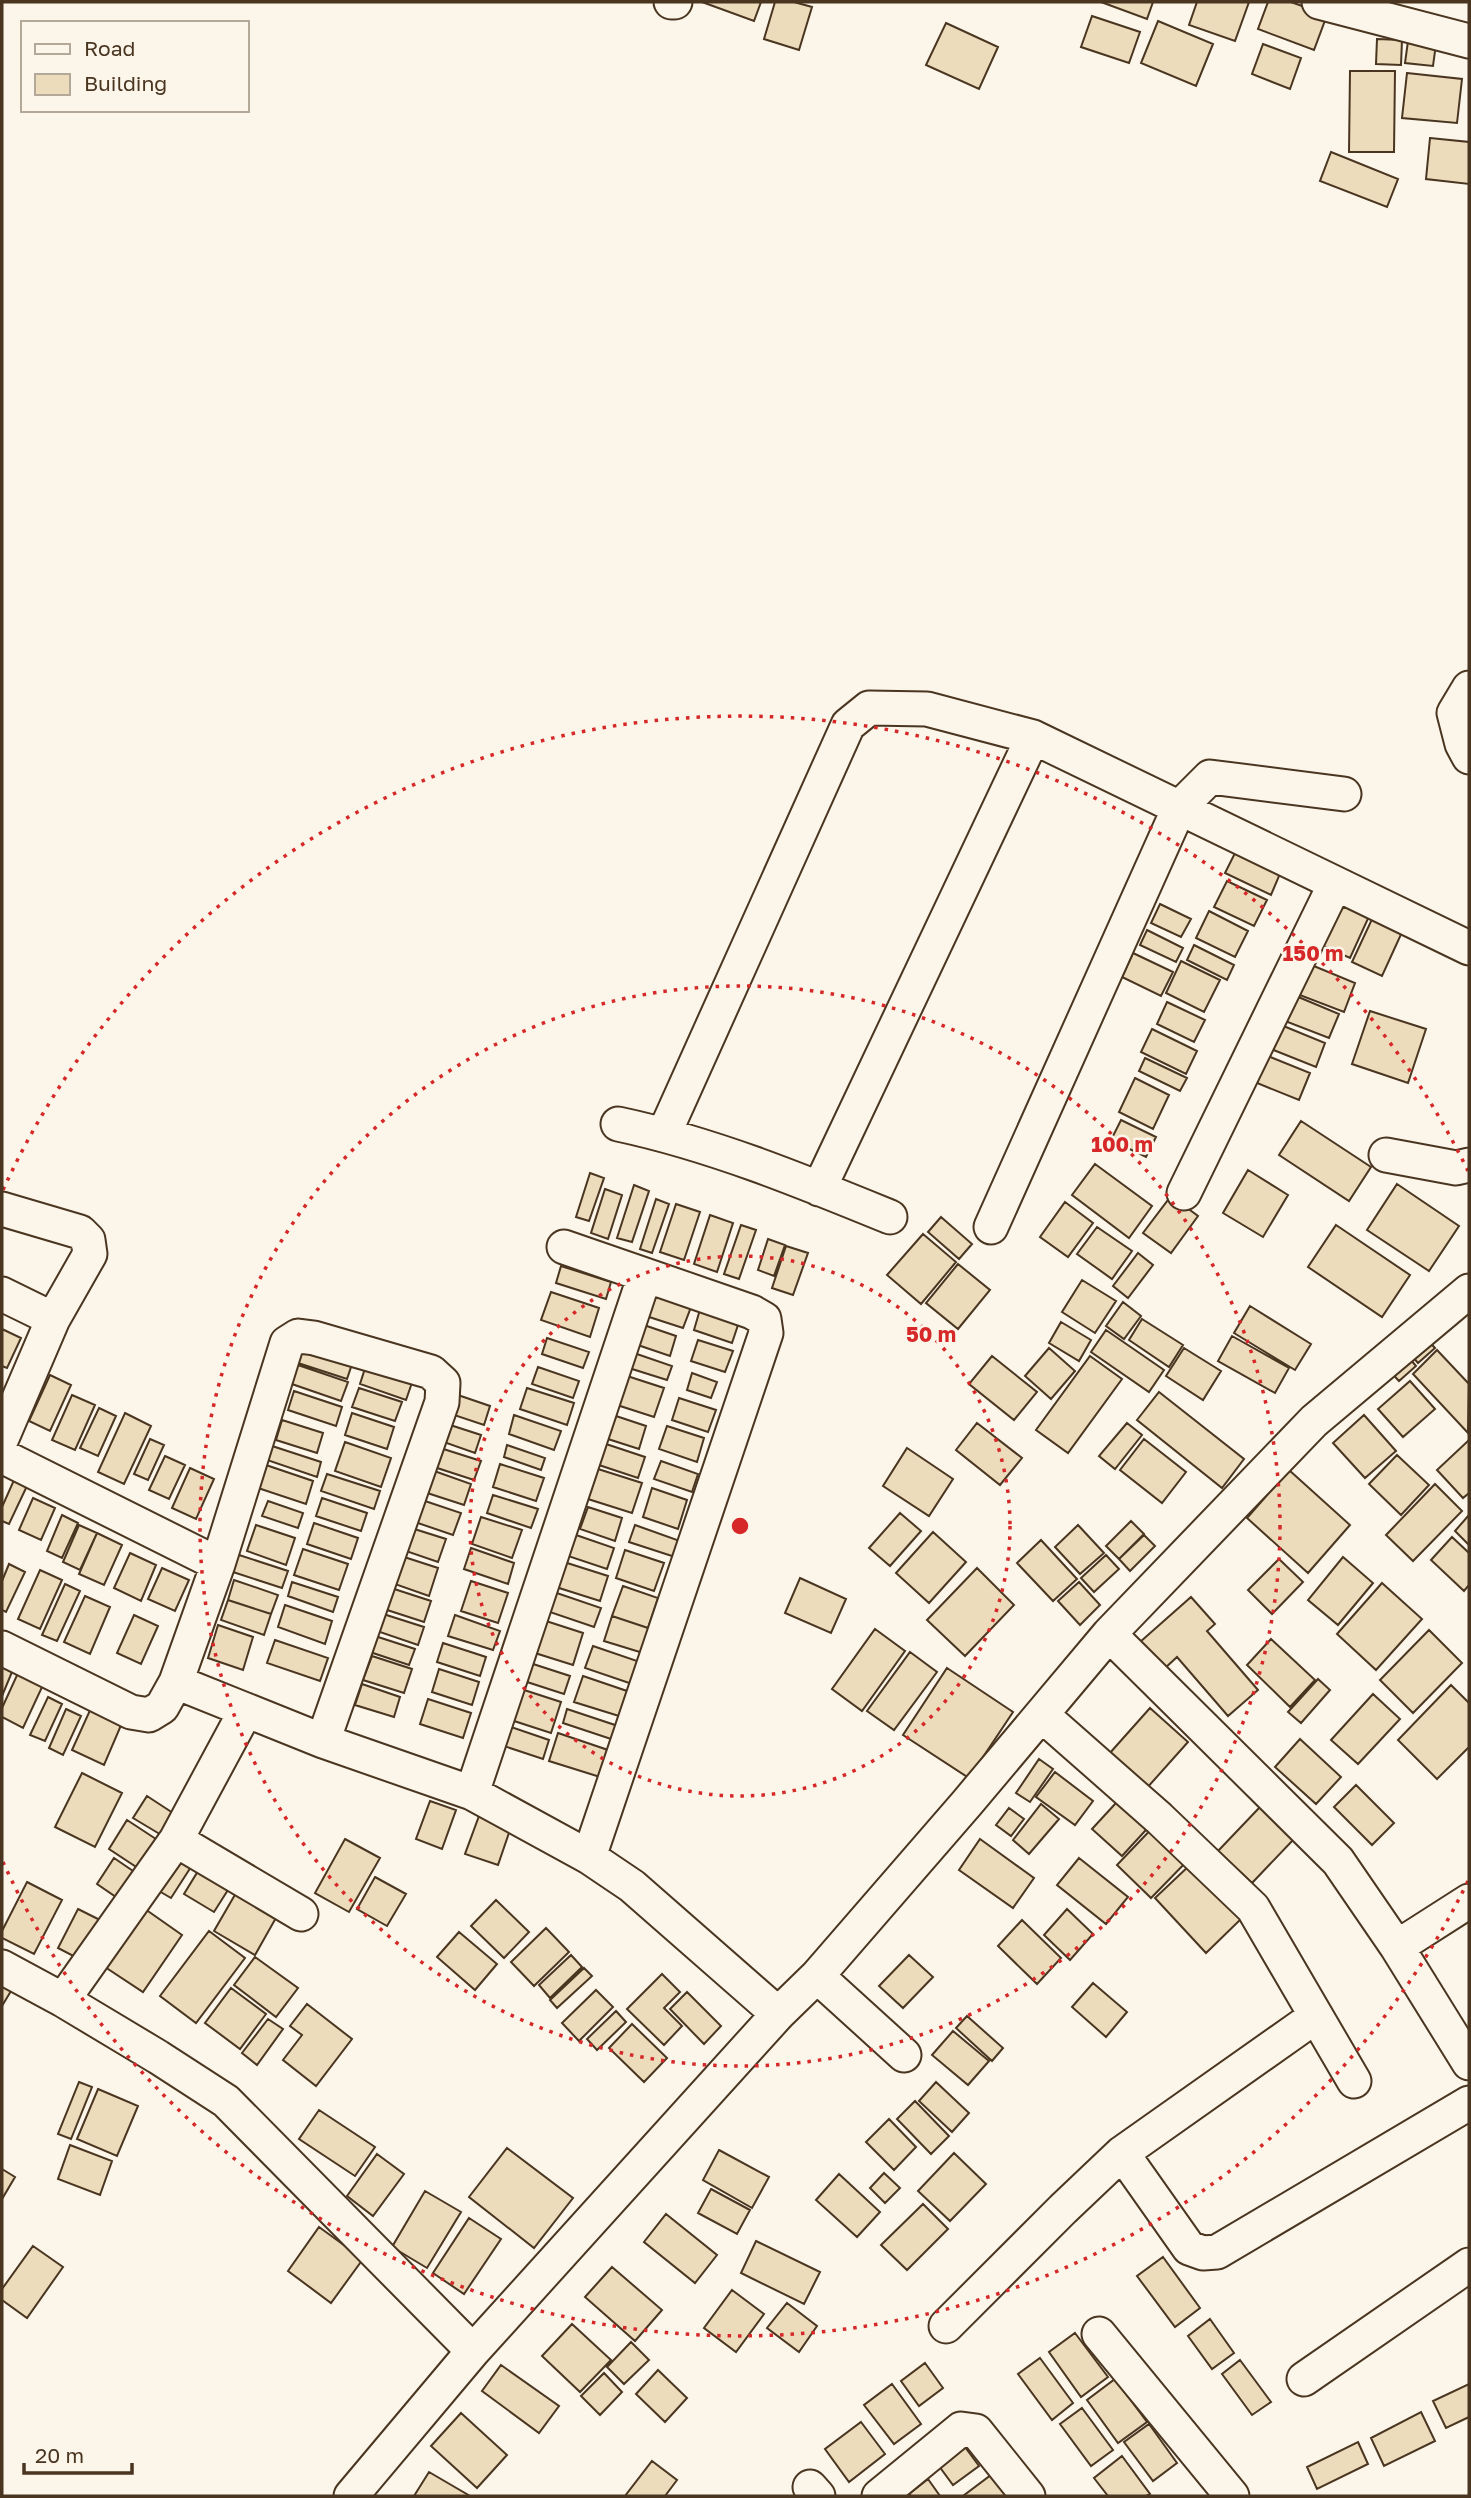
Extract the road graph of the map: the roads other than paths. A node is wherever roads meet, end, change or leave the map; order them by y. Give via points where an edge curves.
1 (1319, 2) edge
2 (1469, 41) edge
3 (1469, 688) edge
4 (1033, 737) junction
5 (1469, 757) edge
6 (1344, 794) dead end
7 (1179, 808) junction
8 (1335, 884) junction
9 (1469, 948) edge
10 (618, 1124) dead end
11 (664, 1134) junction
12 (1386, 1155) dead end
13 (1469, 1165) edge
14 (819, 1188) junction
15 (1184, 1193) dead end
16 (2, 1209) edge
17 (890, 1217) dead end
18 (991, 1227) dead end
19 (564, 1247) dead end
20 (645, 1275) junction
21 (1469, 1291) edge
22 (2, 1294) edge
23 (53, 1319) junction
24 (2, 1438) edge
25 (2, 1456) edge
26 (218, 1564) junction
27 (1109, 1634) junction
28 (2, 1647) edge
29 (176, 1682) junction
30 (246, 1710) junction
31 (1042, 1715) junction
32 (323, 1741) junction
33 (472, 1793) junction
34 (176, 1840) junction
35 (589, 1857) junction
36 (1469, 1901) edge
37 (301, 1914) dead end
38 (1397, 1947) junction
39 (2, 1967) edge
40 (817, 1976) junction
41 (63, 2000) junction
42 (778, 2014) junction
43 (1302, 2026) dead end
44 (905, 2055) dead end
45 (1469, 2063) edge
46 (1354, 2081) dead end
47 (1469, 2103) edge
48 (1122, 2153) junction
49 (1469, 2265) edge
50 (946, 2326) dead end
51 (1099, 2334) dead end
52 (473, 2351) junction
53 (1304, 2379) dead end
54 (1227, 2494) edge
55 (351, 2496) edge
56 (879, 2496) edge
57 (1028, 2496) edge

1 - 2 street
3 - 5 street via 1454,713
4 - 7 street
4 - 11 street via 927,709 869,708 848,725
4 - 14 street
6 - 7 street via 1210,777
7 - 8 street
7 - 18 street
8 - 9 street
8 - 15 street
10 - 11 street
11 - 14 street
12 - 13 street via 1456,1168
14 - 17 street
16 - 23 street via 80,1232 88,1240 90,1254
19 - 20 street
20 - 33 street
20 - 35 street via 752,1311 764,1319 766,1333
21 - 27 street via 1314,1421
22 - 23 street
23 - 24 street
25 - 26 street
26 - 29 street
26 - 32 street via 287,1343 299,1336 314,1338 431,1372 443,1383 442,1402
27 - 31 street
27 - 38 street via 1338,1861
28 - 29 street via 131,1712 149,1715 162,1707
29 - 30 street
30 - 32 street
30 - 34 street
31 - 40 street
31 - 46 street via 1253,1908
32 - 33 street
33 - 35 street
34 - 37 street
34 - 41 street
35 - 42 street via 632,1886
36 - 38 street
38 - 45 street
39 - 41 street
40 - 42 street
40 - 44 street
41 - 52 street via 226,2101
42 - 52 street
43 - 48 street
47 - 48 street via 1217,2252 1189,2248
48 - 50 street
49 - 53 street
51 - 54 street
52 - 55 street
56 - 57 street via 968,2428 976,2431

